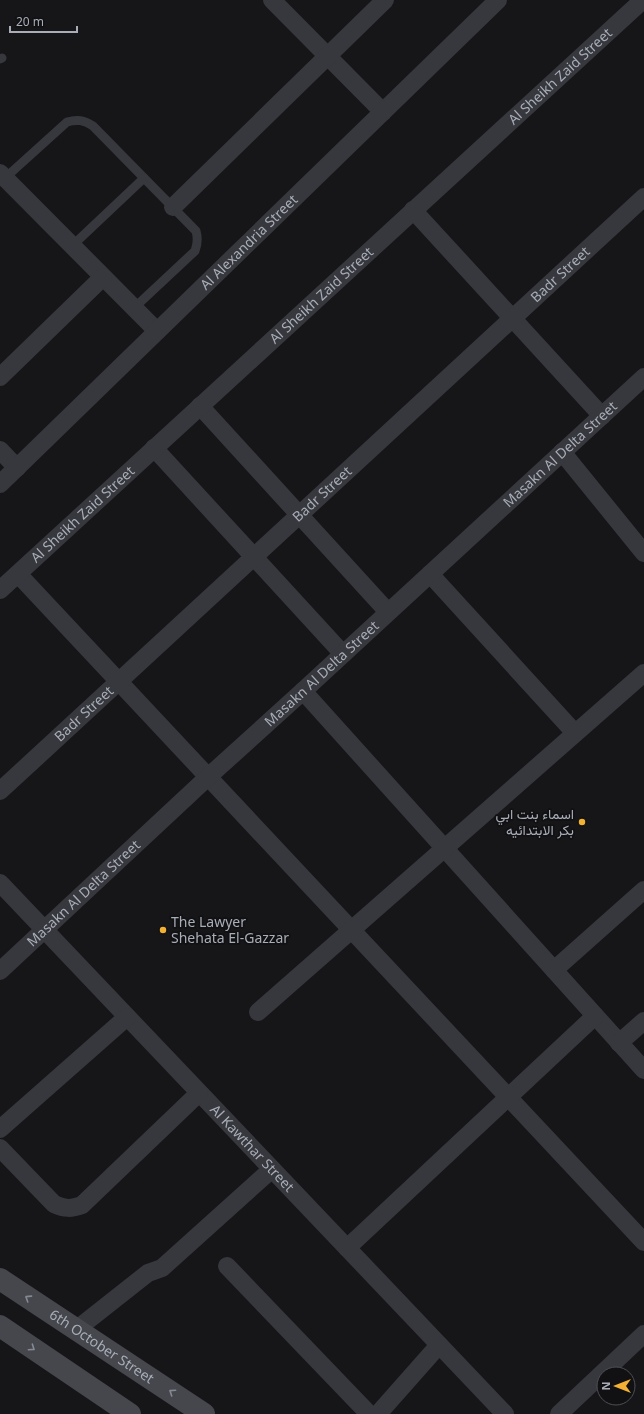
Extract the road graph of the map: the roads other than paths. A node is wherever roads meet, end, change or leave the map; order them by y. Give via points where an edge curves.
1 (272, 0) edge
2 (385, 0) edge
3 (498, 0) edge
4 (643, 0) edge
5 (327, 56) junction
6 (383, 112) junction
7 (2, 176) edge
8 (144, 178) junction
9 (644, 197) edge
10 (173, 207) junction
11 (413, 210) junction
12 (72, 246) junction
13 (103, 277) junction
14 (134, 308) junction
15 (513, 318) junction
16 (157, 331) junction
17 (0, 377) edge
18 (644, 377) edge
19 (200, 406) junction
20 (602, 416) junction
21 (154, 448) junction
22 (0, 450) edge
23 (562, 452) junction
24 (17, 468) junction
25 (0, 484) edge
26 (299, 515) junction
27 (644, 553) edge
28 (254, 557) junction
29 (18, 574) junction
30 (430, 574) junction
31 (0, 590) edge
32 (388, 612) junction
33 (343, 654) junction
34 (644, 673) edge
35 (119, 681) junction
36 (303, 691) junction
37 (575, 733) junction
38 (208, 776) junction
39 (0, 791) edge
40 (444, 848) junction
41 (0, 883) edge
42 (644, 890) edge
43 (44, 930) junction
44 (351, 930) junction
45 (554, 970) junction
46 (0, 971) edge
47 (258, 1012) dead end
48 (595, 1016) junction
49 (127, 1017) junction
50 (644, 1021) edge
51 (619, 1043) junction
52 (644, 1070) edge
53 (199, 1093) junction
54 (509, 1098) junction
55 (0, 1129) edge
56 (0, 1148) edge
57 (272, 1169) junction
58 (644, 1242) edge
59 (347, 1248) junction
60 (227, 1266) dead end
61 (0, 1279) edge
62 (0, 1326) edge
63 (76, 1329) junction
64 (644, 1334) edge
65 (439, 1345) junction
66 (130, 1414) edge
67 (204, 1414) edge
68 (369, 1414) edge
69 (378, 1414) edge
70 (505, 1414) edge
71 (559, 1414) edge

1 - 5 street
2 - 5 street
3 - 6 street, Al Alexandria Street
4 - 11 street, Al Sheikh Zaid Street
5 - 6 street
5 - 10 street
6 - 16 street, Al Alexandria Street
7 - 8 lane via 66,122 76,120 94,126
7 - 12 street
8 - 10 lane
8 - 12 lane
9 - 15 street, Badr Street
10 - 14 lane via 196,230 198,244 195,251
11 - 15 street
11 - 19 street, Al Sheikh Zaid Street
12 - 13 street
13 - 14 street
13 - 17 street
14 - 16 street
15 - 20 street
15 - 26 street, Badr Street
16 - 24 street, Al Alexandria Street
18 - 20 street, Masakn Al Delta Street
19 - 21 street, Al Sheikh Zaid Street
19 - 26 street
20 - 23 street, Masakn Al Delta Street
21 - 28 street
21 - 29 street, Al Sheikh Zaid Street
22 - 24 street
23 - 27 street
23 - 30 street, Masakn Al Delta Street
24 - 25 street, Al Alexandria Street
26 - 28 street, Badr Street
26 - 32 street
28 - 33 street
28 - 35 street, Badr Street
29 - 31 street, Al Sheikh Zaid Street
29 - 35 street
30 - 32 street, Masakn Al Delta Street
30 - 37 street
32 - 33 street, Masakn Al Delta Street
33 - 36 street, Masakn Al Delta Street
34 - 37 street
35 - 38 street
35 - 39 street, Badr Street
36 - 38 street, Masakn Al Delta Street
36 - 40 street
37 - 40 street
38 - 43 street, Masakn Al Delta Street
38 - 44 street
40 - 44 street
40 - 45 street
41 - 43 street, Al Kawthar Street
42 - 45 street
43 - 46 street, Masakn Al Delta Street
43 - 49 street, Al Kawthar Street
44 - 47 street
44 - 54 street
45 - 48 street
48 - 51 street
48 - 54 street
49 - 53 street, Al Kawthar Street
49 - 55 street
50 - 51 street
51 - 52 street
53 - 56 street via 82,1205 73,1208 63,1208 54,1204
53 - 57 street, Al Kawthar Street
54 - 58 street
54 - 59 street
57 - 59 street, Al Kawthar Street
57 - 63 street via 162,1268 148,1273
59 - 65 street, Al Kawthar Street
60 - 68 street
63 -> 61 street, 6th October Street
62 -> 66 street
67 -> 63 street, 6th October Street
64 - 71 street
65 - 69 street
65 - 70 street, Al Kawthar Street

